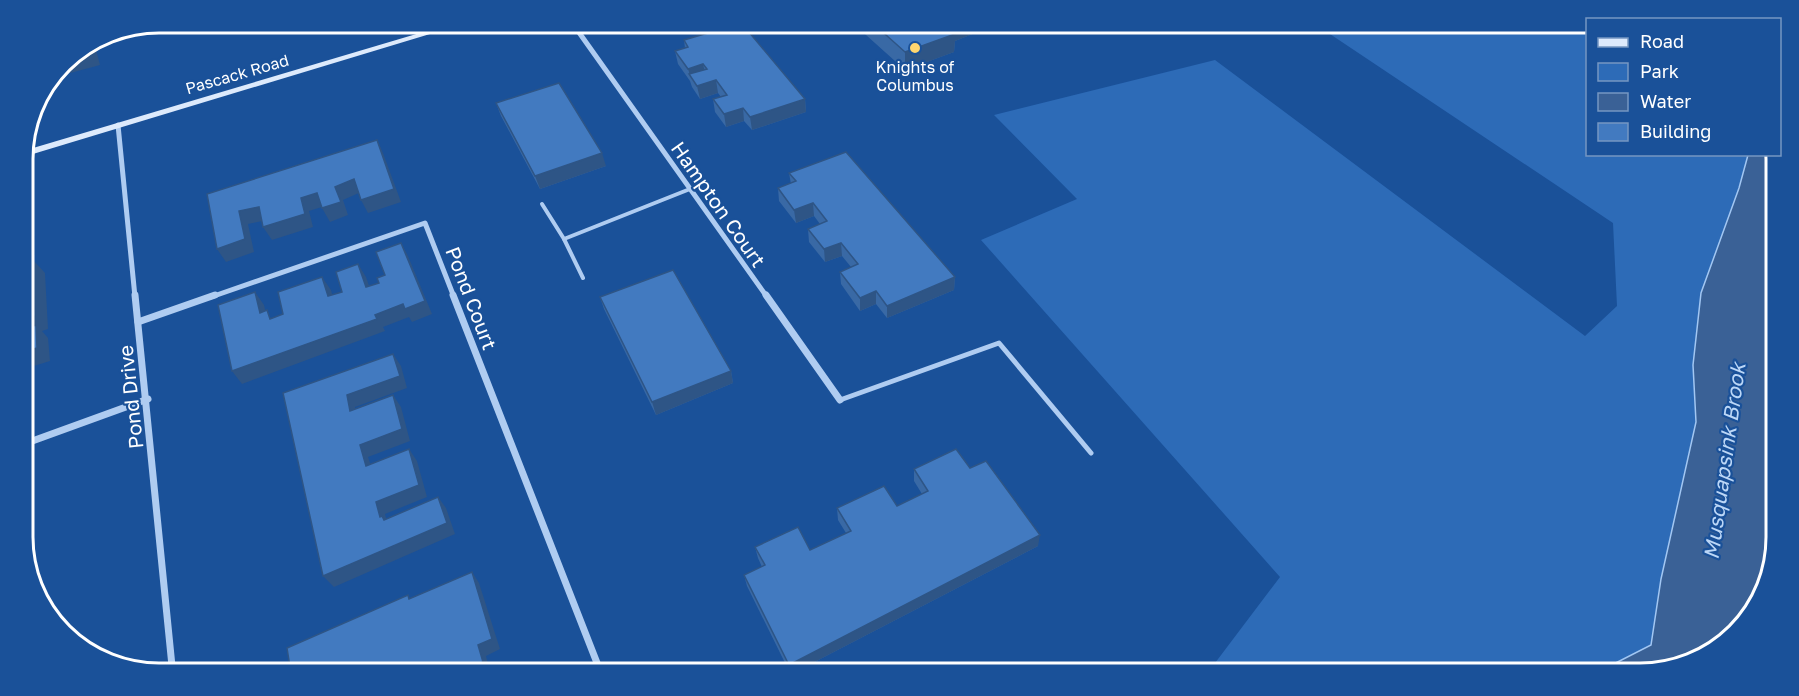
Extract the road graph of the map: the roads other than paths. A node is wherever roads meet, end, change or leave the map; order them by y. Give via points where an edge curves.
1 (415, 33) edge
2 (579, 33) edge
3 (118, 125) junction
4 (33, 151) edge
5 (690, 189) junction
6 (542, 204) dead end
7 (564, 239) junction
8 (583, 278) dead end
9 (138, 322) junction
10 (148, 399) junction
11 (840, 400) joint
12 (33, 441) edge
13 (1091, 453) dead end
14 (172, 663) edge
15 (597, 663) edge

1 - 3 main road, Pascack Road
2 - 5 street, Hampton Court
3 - 4 main road, Pascack Road
3 - 9 street, Pond Drive
5 - 7 lane
5 - 11 street, Hampton Court
6 - 7 lane
7 - 8 lane
9 - 10 street, Pond Drive
9 - 15 street, Pond Court via 425,223
10 - 12 street
10 - 14 street, Pond Drive
11 - 13 lane via 999,342

